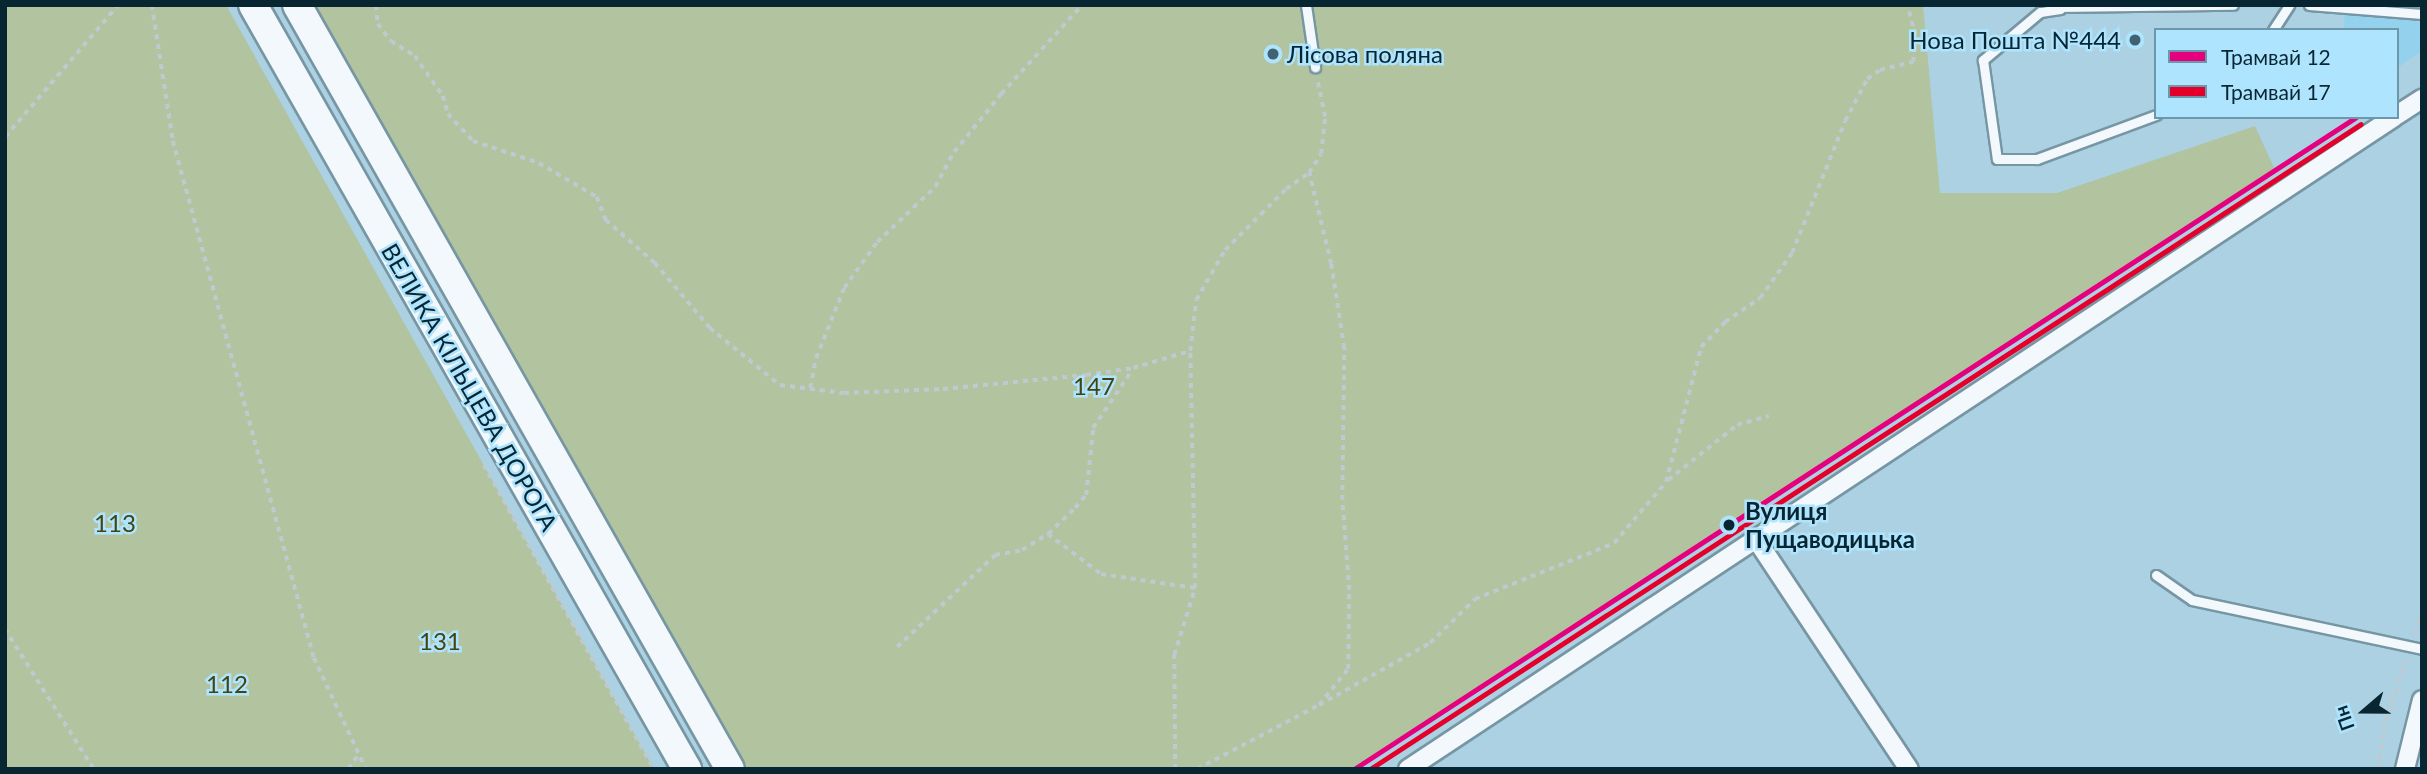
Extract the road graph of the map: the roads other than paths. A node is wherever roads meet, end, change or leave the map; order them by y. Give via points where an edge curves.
1 (253, 5) edge
2 (297, 5) edge
3 (1306, 5) edge
4 (2233, 5) edge
5 (2289, 5) edge
6 (2309, 5) edge
7 (2059, 7) edge
8 (2422, 13) edge
9 (2274, 28) edge
10 (1315, 67) road end
11 (2422, 99) edge
12 (2399, 114) edge
13 (2154, 117) edge
14 (2391, 119) edge
15 (1756, 538) junction
16 (2156, 575) dead end
17 (2422, 649) edge
18 (2422, 700) edge
19 (687, 769) edge
20 (730, 769) edge
21 (1408, 769) edge
22 (1909, 769) edge
23 (2405, 769) edge

1 - 19 main road, ВЕЛИКА КІЛЬЦЕВА ДОРОГА
2 - 20 main road, ВЕЛИКА КІЛЬЦЕВА ДОРОГА
3 - 10 lane
4 - 7 lane
5 - 9 lane
6 - 8 lane
7 - 13 lane via 2040,12 1983,60 1997,159 2038,159
11 - 12 street
14 - 15 street
15 - 21 street
15 - 22 street
16 - 17 lane via 2192,600
18 - 23 street

